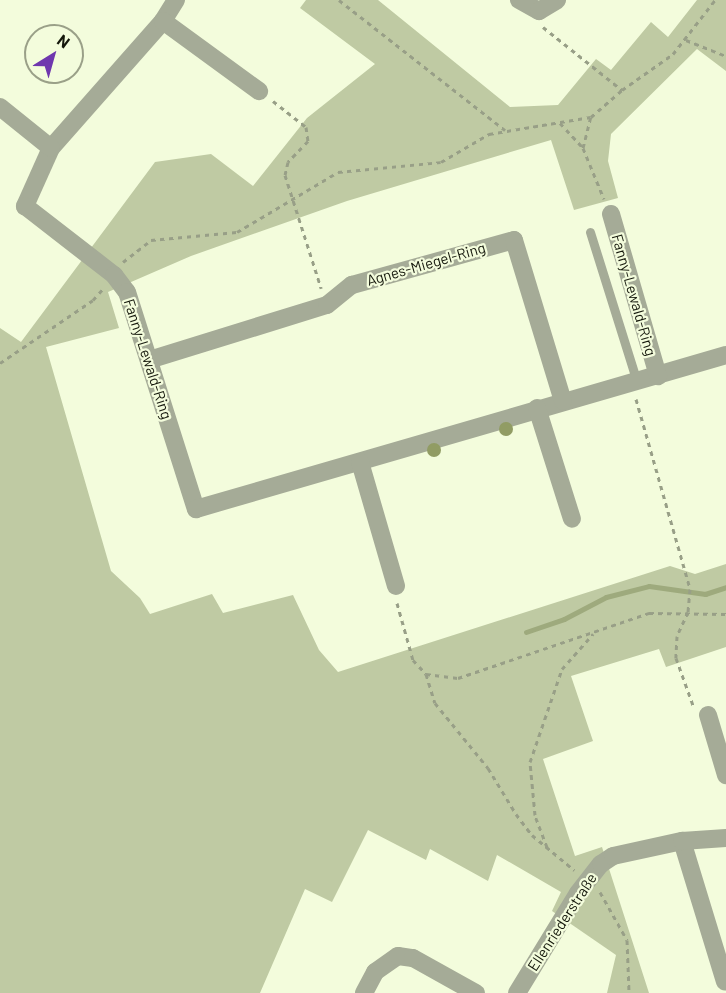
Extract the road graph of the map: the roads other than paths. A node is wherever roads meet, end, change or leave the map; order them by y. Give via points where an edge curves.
1 (176, 0) edge
2 (519, 0) edge
3 (557, 0) edge
4 (163, 21) junction
5 (259, 91) road end
6 (0, 107) edge
7 (51, 148) junction
8 (611, 214) road end
9 (590, 232) dead end
10 (726, 355) edge
11 (149, 360) junction
12 (658, 376) junction
13 (634, 382) junction
14 (564, 401) junction
15 (537, 408) junction
16 (360, 462) junction
17 (572, 519) dead end
18 (396, 586) road end
19 (708, 715) road end
20 (726, 775) edge
21 (726, 838) edge
22 (682, 841) junction
23 (725, 982) edge
24 (364, 993) edge
25 (476, 993) edge
26 (517, 993) edge

1 - 4 street, Fanny-Lewald-Ring
2 - 3 street via 539,11
4 - 5 street
4 - 7 street, Fanny-Lewald-Ring
6 - 7 street
7 - 11 street, Fanny-Lewald-Ring via 25,206 114,274 127,292
8 - 12 street, Fanny-Lewald-Ring
9 - 13 lane
10 - 12 street, Fanny-Lewald-Ring
11 - 14 street, Agnes-Miegel-Ring via 327,305 352,285 514,240
11 - 16 street, Fanny-Lewald-Ring via 196,509
12 - 13 street, Fanny-Lewald-Ring
13 - 14 street, Fanny-Lewald-Ring
14 - 15 street, Fanny-Lewald-Ring
15 - 16 street, Fanny-Lewald-Ring
15 - 17 street
16 - 18 street
19 - 20 street
21 - 22 street, Ellenriederstraße
22 - 23 street
22 - 26 street, Ellenriederstraße via 613,856 587,880
24 - 25 street via 375,972 399,956 413,958

